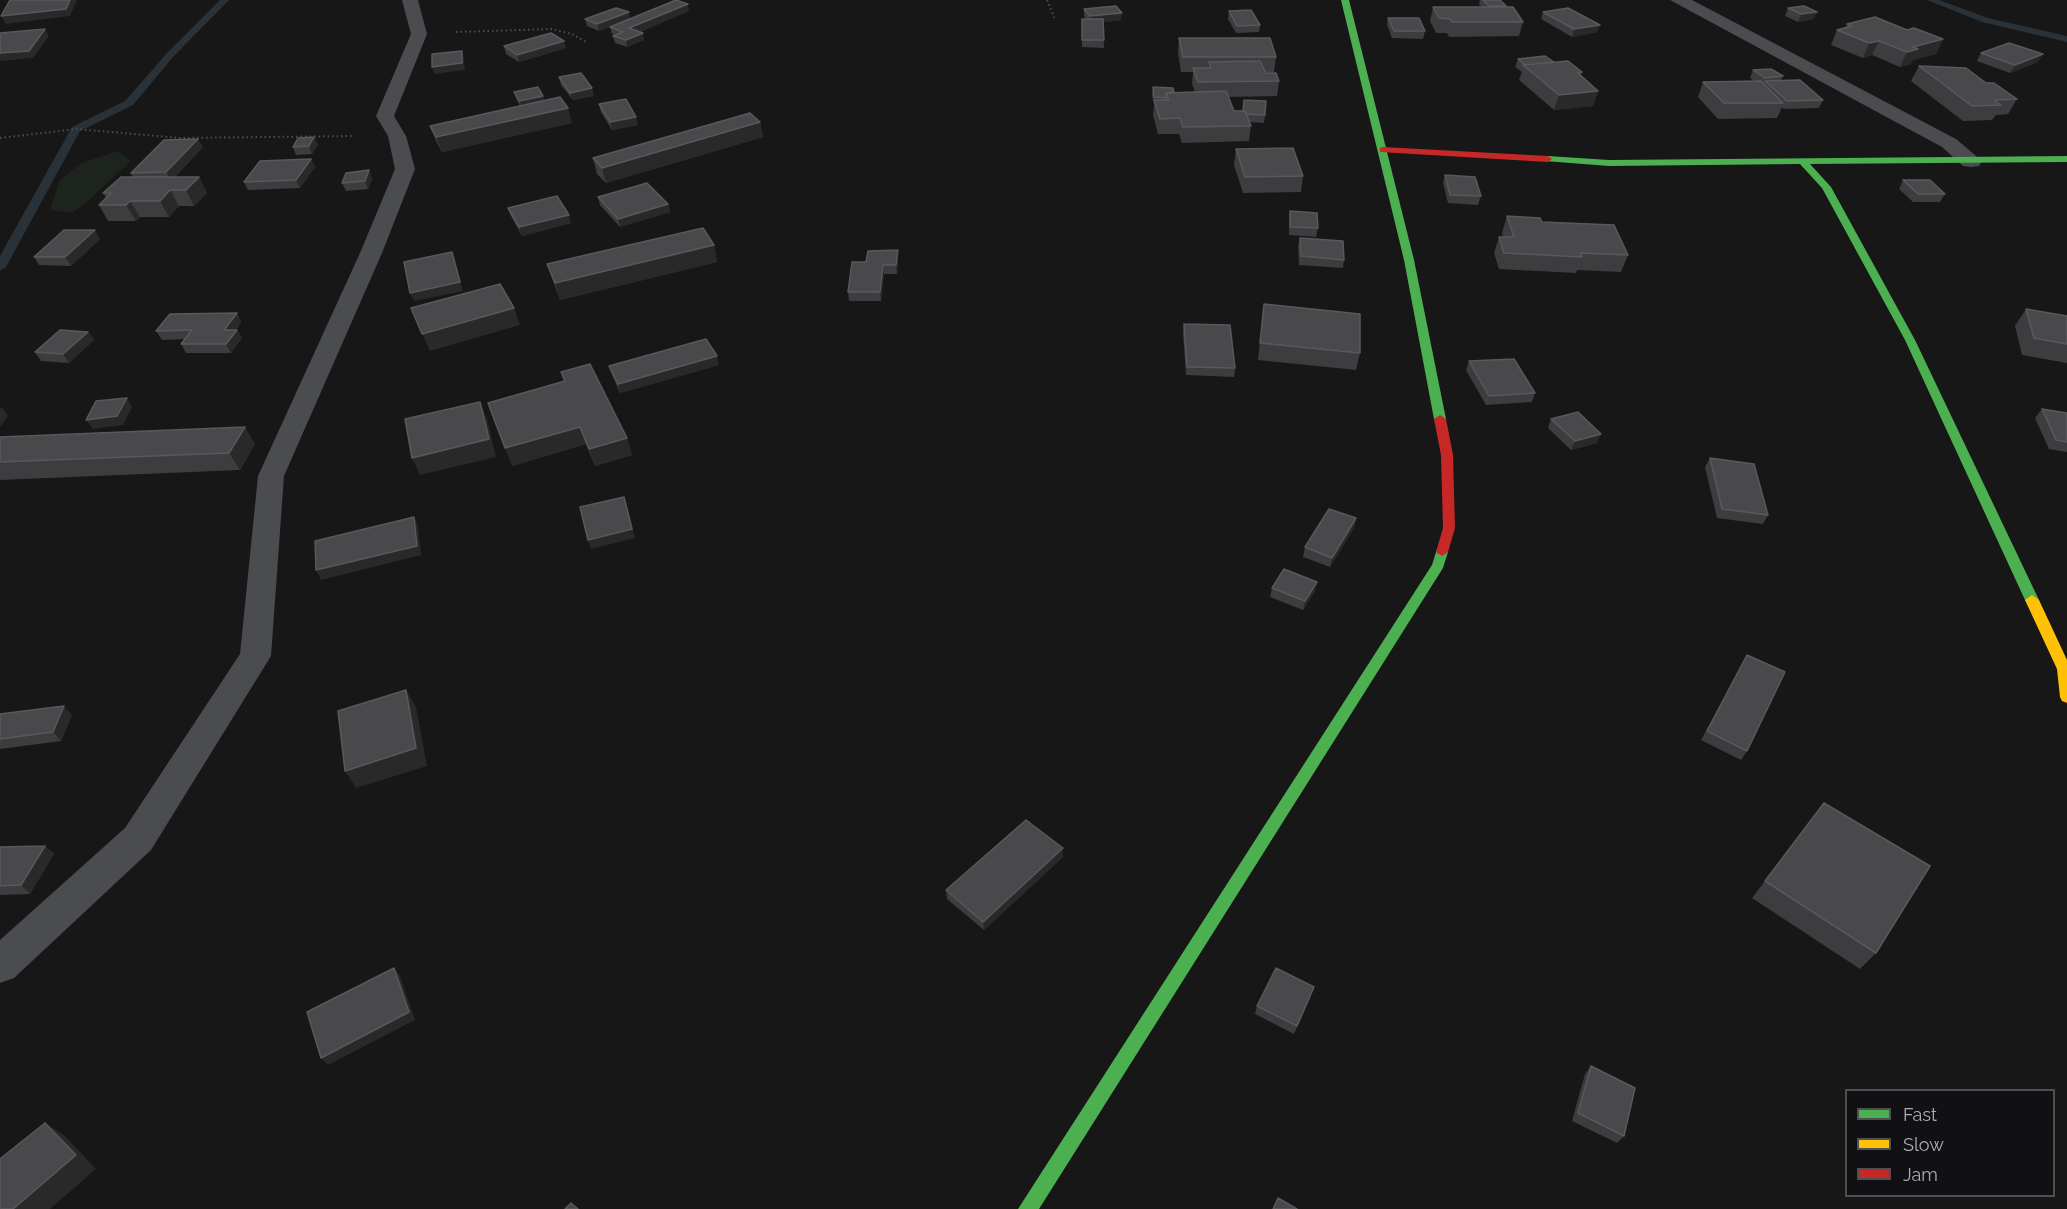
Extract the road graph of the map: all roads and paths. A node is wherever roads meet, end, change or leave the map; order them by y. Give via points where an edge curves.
1 (410, 0) edge
2 (1047, 0) edge
3 (1346, 0) edge
4 (1679, 0) edge
5 (1055, 20) dead end
6 (419, 34) junction
7 (586, 42) dead end
8 (397, 136) junction
9 (0, 138) edge
10 (1383, 150) junction
11 (2067, 159) edge
12 (1971, 161) junction
13 (1803, 162) junction
14 (2067, 697) edge
15 (0, 965) edge
16 (1028, 1209) edge

1 - 6 lane
2 - 5 path
3 - 10 street
4 - 12 street via 1949,143
6 - 7 path via 552,29
6 - 8 lane via 385,116
8 - 9 path via 180,138 76,129
8 - 15 lane via 405,169 271,476 255,656 138,839
10 - 13 street via 1609,163
10 - 16 street via 1447,455 1449,528 1438,565
11 - 12 street
12 - 13 street
13 - 14 street via 1826,187 1910,340 2064,669

